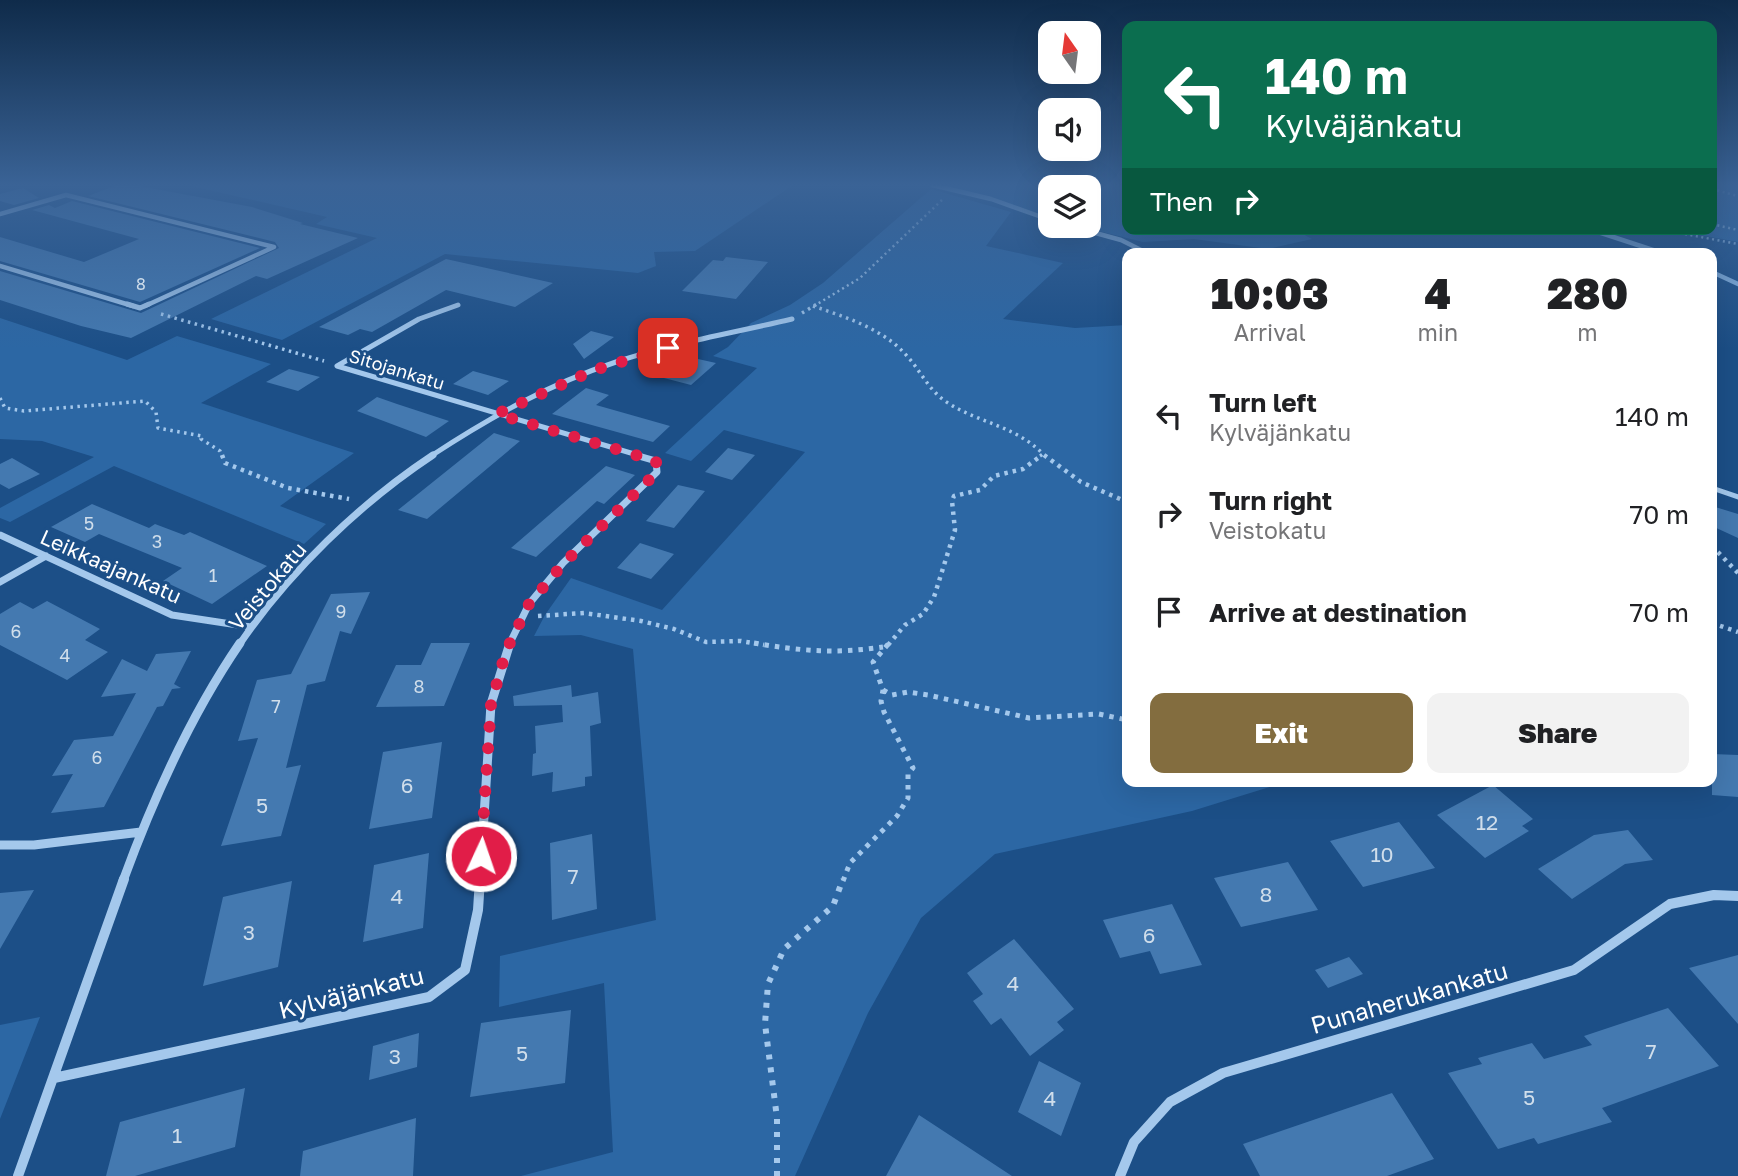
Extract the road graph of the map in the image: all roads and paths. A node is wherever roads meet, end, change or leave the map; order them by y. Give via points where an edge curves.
1 (246, 240) edge
2 (900, 240) edge
3 (1119, 240) edge
4 (1716, 240) edge
5 (1738, 244) edge
6 (1141, 248) edge
7 (0, 266) edge
8 (458, 305) dead end
9 (813, 306) junction
10 (140, 307) junction
11 (792, 318) joint
12 (337, 366) junction
13 (0, 398) edge
14 (497, 414) junction
15 (1043, 454) junction
16 (1717, 490) edge
17 (1738, 497) edge
18 (1122, 500) edge
19 (370, 503) junction
20 (0, 535) edge
21 (1717, 551) edge
22 (46, 556) junction
23 (1738, 573) edge
24 (0, 582) edge
25 (523, 616) junction
26 (1717, 625) edge
27 (251, 627) junction
28 (1738, 632) edge
29 (883, 647) junction
30 (883, 690) junction
31 (1122, 719) edge
32 (141, 832) junction
33 (0, 845) edge
34 (1738, 896) edge
35 (54, 1078) junction
36 (18, 1176) edge
37 (777, 1176) edge
38 (1121, 1176) edge

1 - 10 street via 274,247
2 - 9 path via 860,278
3 - 6 street
4 - 5 path
7 - 10 street
8 - 12 street, Sitojankatu via 419,320
9 - 11 path
9 - 15 path via 900,348 930,390 947,403 1013,429
10 - 12 path
11 - 14 street, Veistokatu via 618,362
12 - 14 street, Sitojankatu
13 - 19 path via 5,408 24,411 145,401 156,412 158,428 202,436 207,445 220,451 225,463 288,488
14 - 19 street, Veistokatu
14 - 25 street, Kylväjänkatu via 656,461 657,472 564,563
15 - 18 path via 1081,482
15 - 29 path via 1023,469 993,476 980,490 954,496 955,530 934,597 923,614
16 - 17 lane
19 - 27 street, Veistokatu via 310,558
20 - 22 street, Leikkaajankatu
21 - 23 path
22 - 24 street
22 - 27 street, Leikkaajankatu via 172,615
25 - 29 path via 584,613 641,621 706,642 741,641 798,651 842,653
25 - 35 street, Kylväjänkatu via 506,651 491,704 478,911 465,970 429,997
26 - 28 path
27 - 32 street, Veistokatu via 195,719
29 - 30 path via 873,662
30 - 31 path via 892,695 928,695 1029,718 1099,714
30 - 37 path via 884,712 913,768 908,774 908,798 897,816 850,863 833,906 784,949 768,984 765,1024 777,1118
32 - 33 street
32 - 35 street, Veistokatu
34 - 38 street, Punaherukankatu via 1714,895 1670,904 1574,970 1223,1073 1170,1102 1134,1142
35 - 36 street, Veistokatu

